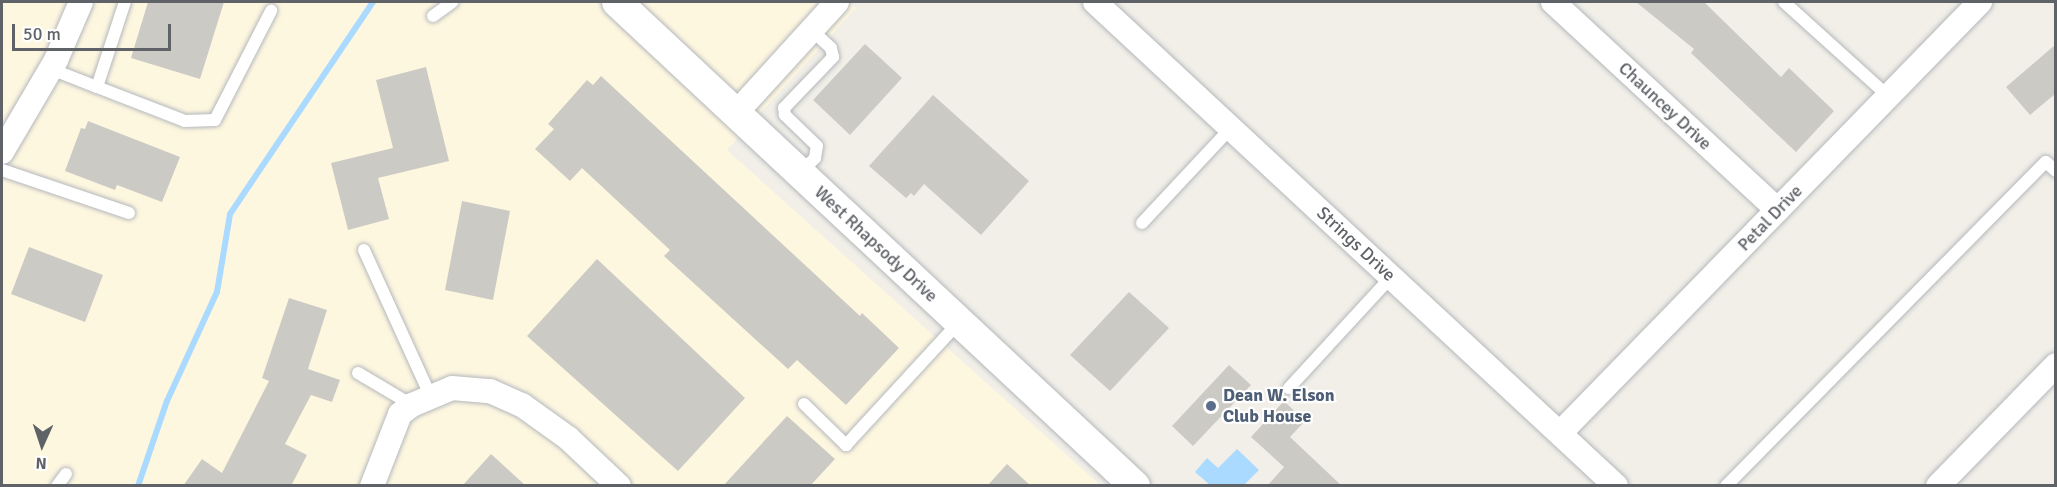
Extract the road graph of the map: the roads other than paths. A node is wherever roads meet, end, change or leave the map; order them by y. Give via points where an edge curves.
1 (81, 2) edge
2 (125, 2) edge
3 (452, 2) edge
4 (617, 2) edge
5 (837, 2) edge
6 (1095, 2) edge
7 (1552, 2) edge
8 (1784, 2) edge
9 (1980, 2) edge
10 (271, 11) dead end
11 (433, 16) dead end
12 (812, 30) junction
13 (51, 69) junction
14 (98, 87) junction
15 (1888, 96) junction
16 (736, 113) junction
17 (1231, 128) junction
18 (2, 152) edge
19 (2052, 163) edge
20 (2, 170) edge
21 (800, 173) junction
22 (1778, 210) junction
23 (129, 213) dead end
24 (1142, 223) dead end
25 (364, 250) dead end
26 (1391, 277) junction
27 (959, 321) junction
28 (2055, 365) edge
29 (358, 372) dead end
30 (1289, 388) dead end
31 (431, 397) junction
32 (804, 404) dead end
33 (1560, 433) junction
34 (66, 474) dead end
35 (57, 486) edge
36 (372, 486) edge
37 (619, 486) edge
38 (1135, 486) edge
39 (1617, 486) edge
40 (1726, 486) edge
41 (1938, 486) edge

1 - 13 street
2 - 14 lane
3 - 11 lane
4 - 16 street, West Rhapsody Drive
5 - 12 street
6 - 17 street, Strings Drive
7 - 22 street, Chauncey Drive
8 - 15 lane
9 - 15 street, Petal Drive
10 - 14 lane via 214,120 185,121
12 - 16 street
12 - 21 lane via 831,48 833,57 784,108 785,115 817,146 815,158
13 - 14 lane
13 - 18 street
15 - 22 street, Petal Drive
16 - 21 street, West Rhapsody Drive
17 - 24 lane
17 - 26 street, Strings Drive
19 - 40 lane
20 - 23 lane
21 - 27 street, West Rhapsody Drive
22 - 33 street, Petal Drive
25 - 31 lane
26 - 30 lane
26 - 33 street, Strings Drive
27 - 32 lane via 846,445
27 - 38 street, West Rhapsody Drive
28 - 41 street
29 - 31 lane
31 - 36 street via 400,414
31 - 37 street via 490,391 522,405 568,438
33 - 39 street, Strings Drive
34 - 35 lane

